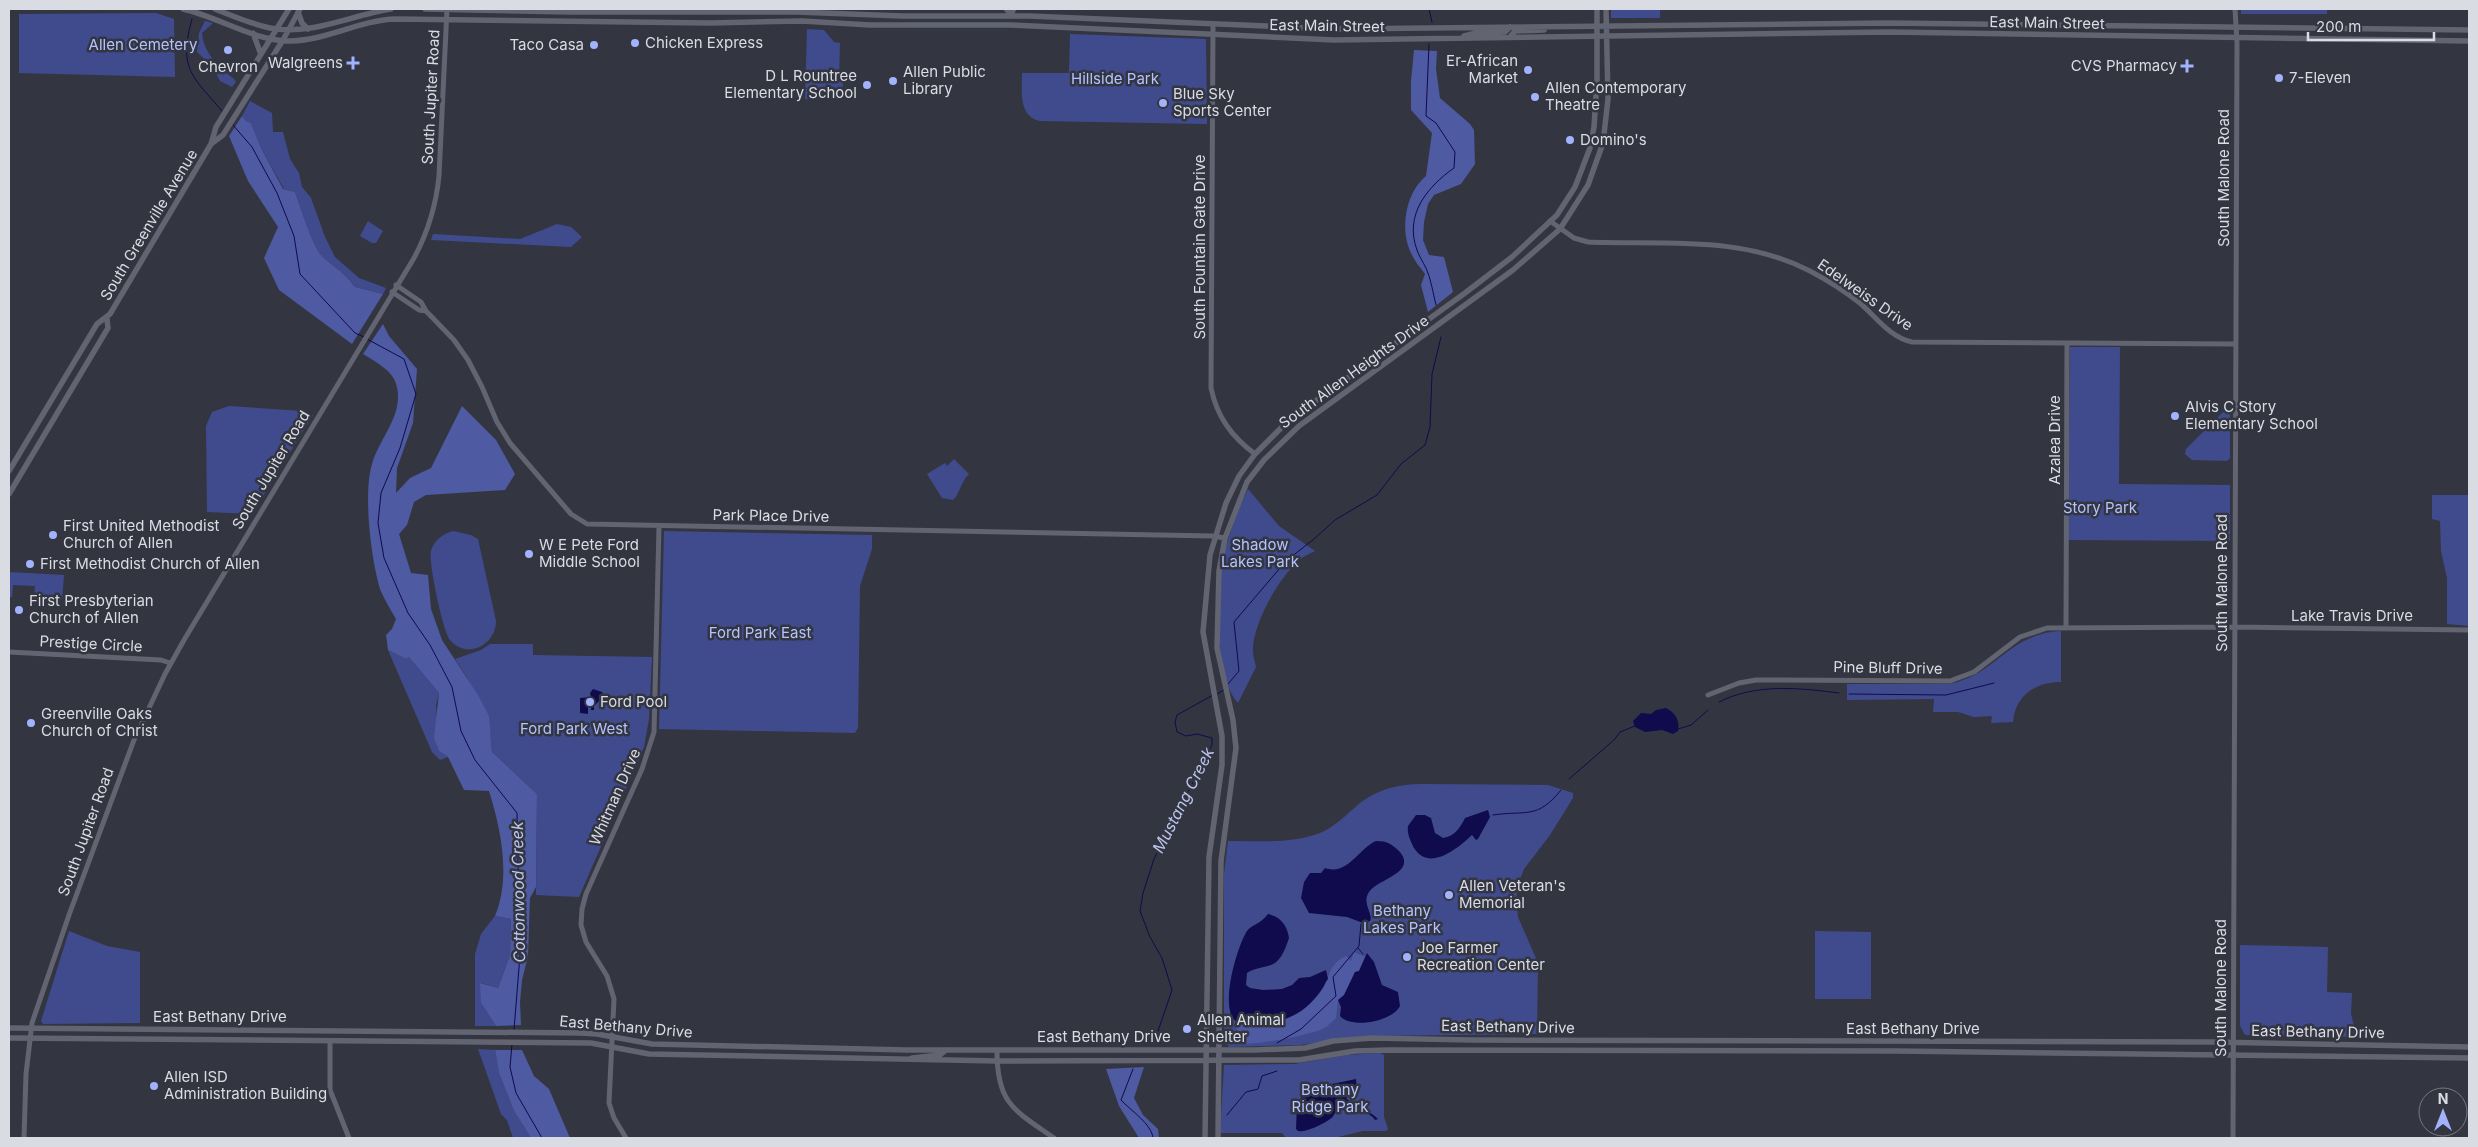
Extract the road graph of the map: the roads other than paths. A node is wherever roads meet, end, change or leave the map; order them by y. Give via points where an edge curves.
1 (183, 9) edge
2 (215, 9) edge
3 (289, 9) edge
4 (391, 9) edge
5 (425, 9) edge
6 (447, 9) edge
7 (1006, 9) edge
8 (1014, 9) edge
9 (1596, 9) edge
10 (1606, 9) edge
11 (2235, 9) edge
12 (299, 10) edge
13 (549, 11) junction
14 (373, 12) junction
15 (621, 12) junction
16 (766, 12) junction
17 (697, 13) junction
18 (871, 15) junction
19 (1011, 15) junction
20 (447, 20) junction
21 (1124, 20) junction
22 (375, 21) junction
23 (549, 21) junction
24 (621, 22) junction
25 (697, 22) junction
26 (766, 22) junction
27 (1820, 24) junction
28 (2081, 24) junction
29 (870, 25) junction
30 (1011, 25) junction
31 (1213, 25) junction
32 (1711, 25) junction
33 (1553, 26) junction
34 (1597, 26) junction
35 (1606, 26) junction
36 (2138, 26) junction
37 (1510, 27) junction
38 (2236, 27) junction
39 (275, 29) junction
40 (308, 29) junction
41 (288, 30) junction
42 (1124, 30) junction
43 (2469, 30) edge
44 (1771, 33) junction
45 (253, 34) junction
46 (1712, 34) junction
47 (1213, 35) junction
48 (1597, 35) junction
49 (1606, 35) junction
50 (2081, 36) junction
51 (1510, 37) junction
52 (2138, 37) junction
53 (270, 38) junction
54 (1460, 38) junction
55 (2237, 38) junction
56 (283, 40) junction
57 (2469, 41) edge
58 (260, 52) junction
59 (1594, 127) junction
60 (1605, 128) junction
61 (211, 144) junction
62 (1550, 221) junction
63 (1560, 229) junction
64 (396, 285) junction
65 (392, 292) junction
66 (1465, 293) junction
67 (1470, 302) junction
68 (426, 311) junction
69 (107, 318) junction
70 (2067, 343) junction
71 (2236, 344) junction
72 (1360, 369) junction
73 (1366, 378) junction
74 (1255, 454) junction
75 (1264, 460) junction
76 (9, 471) edge
77 (9, 494) edge
78 (660, 527) junction
79 (1214, 536) junction
80 (1225, 538) junction
81 (2234, 627) junction
82 (2066, 628) junction
83 (2469, 630) edge
84 (9, 652) edge
85 (170, 663) junction
86 (1708, 695) dead end
87 (1221, 948) junction
88 (1208, 949) junction
89 (9, 1028) edge
90 (31, 1028) junction
91 (124, 1029) junction
92 (211, 1030) junction
93 (269, 1030) junction
94 (328, 1031) junction
95 (387, 1031) junction
96 (612, 1036) junction
97 (9, 1038) edge
98 (30, 1038) junction
99 (1447, 1038) junction
100 (123, 1040) junction
101 (211, 1041) junction
102 (270, 1041) junction
103 (330, 1042) junction
104 (390, 1042) junction
105 (1901, 1042) junction
106 (2233, 1043) junction
107 (613, 1045) junction
108 (727, 1046) junction
109 (2364, 1046) junction
110 (2469, 1047) edge
111 (846, 1049) junction
112 (1207, 1049) junction
113 (946, 1050) junction
114 (1220, 1050) junction
115 (1446, 1050) junction
116 (997, 1051) junction
117 (1901, 1052) junction
118 (2233, 1055) junction
119 (726, 1056) junction
120 (2364, 1057) junction
121 (2469, 1058) edge
122 (846, 1059) junction
123 (902, 1060) junction
124 (1220, 1060) junction
125 (997, 1061) junction
126 (1207, 1061) junction
127 (24, 1138) edge
128 (349, 1138) edge
129 (626, 1138) edge
130 (1054, 1138) edge
131 (1205, 1138) edge
132 (1218, 1138) edge
133 (2233, 1138) edge

1 - 45 main road, East Main Street
2 - 39 main road
3 - 39 main road, South Greenville Avenue
4 - 14 main road
5 - 6 main road, East Main Street
6 - 13 main road, East Main Street
6 - 20 street, South Jupiter Road
7 - 19 street
8 - 19 street
9 - 34 main road, South Allen Heights Drive
10 - 35 main road, South Allen Heights Drive
11 - 38 street, South Malone Road
12 - 40 main road via 302,23
12 - 41 main road, South Greenville Avenue
13 - 15 main road, East Main Street
13 - 23 main road
14 - 22 main road
14 - 40 main road
15 - 17 main road, East Main Street
15 - 24 main road
16 - 17 main road, East Main Street
16 - 18 main road, East Main Street
16 - 26 main road
17 - 25 main road
18 - 19 main road, East Main Street
18 - 29 main road
19 - 21 main road, East Main Street
19 - 30 main road
20 - 22 main road, East Main Street
20 - 23 main road, East Main Street
20 - 64 street, South Jupiter Road via 436,201 422,242
21 - 31 main road, East Main Street
21 - 42 main road
22 - 56 main road, East Main Street via 322,37
23 - 24 main road, East Main Street
24 - 25 main road, East Main Street
25 - 26 main road, East Main Street
26 - 29 main road, East Main Street
27 - 28 main road, East Main Street
27 - 32 main road, East Main Street
27 - 44 main road via 1772,28
28 - 36 main road, East Main Street
28 - 50 main road
29 - 30 main road, East Main Street
30 - 42 main road, East Main Street
31 - 37 main road, East Main Street via 1334,29
31 - 47 street, South Fountain Gate Drive
32 - 35 main road, East Main Street
32 - 46 main road
33 - 34 main road, East Main Street
33 - 37 main road, East Main Street
33 - 51 main road via 1542,30 1515,31
34 - 35 main road, East Main Street
34 - 48 main road, South Allen Heights Drive
35 - 49 main road, South Allen Heights Drive
36 - 38 main road, East Main Street
36 - 52 main road
37 - 54 main road via 1504,32 1476,33
38 - 43 main road, East Main Street
38 - 55 street, South Malone Road
39 - 41 main road
39 - 53 main road, South Greenville Avenue
40 - 41 main road
41 - 56 main road, South Greenville Avenue
42 - 47 main road, East Main Street
44 - 46 main road, East Main Street
44 - 50 main road, East Main Street
45 - 53 main road, East Main Street
45 - 58 main road
46 - 49 main road, East Main Street
47 - 54 main road, East Main Street via 1334,40
47 - 74 street, South Fountain Gate Drive via 1211,388 1218,413 1228,429
48 - 49 main road, East Main Street
48 - 51 main road, East Main Street
48 - 59 main road, South Allen Heights Drive
49 - 60 main road, South Allen Heights Drive via 1608,98
50 - 52 main road, East Main Street
51 - 54 main road, East Main Street
52 - 55 main road, East Main Street
53 - 56 main road, East Main Street
53 - 58 main road, South Greenville Avenue
55 - 57 main road, East Main Street
55 - 71 street, South Malone Road
56 - 61 main road, South Greenville Avenue via 223,135
58 - 61 main road, South Greenville Avenue via 216,127
59 - 60 main road
59 - 62 main road, South Allen Heights Drive via 1580,176
60 - 63 main road, South Allen Heights Drive via 1600,155 1590,179
61 - 69 main road, South Greenville Avenue
62 - 63 street, Edelweiss Drive
62 - 66 main road, South Allen Heights Drive via 1512,257
63 - 67 main road, South Allen Heights Drive
63 - 70 street, Edelweiss Drive via 1588,242 1716,244 1770,255 1809,271 1834,286 1895,335 1912,342
64 - 65 street, South Jupiter Road
64 - 68 street, Park Place Drive via 421,302
65 - 68 street, Park Place Drive via 419,310
65 - 85 street, South Jupiter Road
66 - 67 main road
66 - 72 main road, South Allen Heights Drive
67 - 73 main road, South Allen Heights Drive
68 - 78 street, Park Place Drive via 468,360 510,443 575,517 597,525
69 - 76 main road, South Greenville Avenue via 97,324
69 - 77 main road, South Greenville Avenue via 108,328
70 - 71 street, Edelweiss Drive
70 - 82 street, Azalea Drive
71 - 81 street, South Malone Road
72 - 73 main road
72 - 74 main road, South Allen Heights Drive via 1288,421
73 - 75 main road, South Allen Heights Drive via 1306,420
74 - 75 main road
74 - 79 main road, South Allen Heights Drive via 1232,490
75 - 80 main road, South Allen Heights Drive via 1247,482
78 - 79 street, Park Place Drive
78 - 96 street, Whitman Drive via 654,732 642,769 582,909 581,925 586,942 607,976 614,999
79 - 80 street, Park Place Drive
79 - 88 main road, South Allen Heights Drive via 1203,632 1217,703 1222,753 1208,857
80 - 87 main road, South Allen Heights Drive via 1219,571 1217,648 1236,748 1221,861
81 - 82 street, Pine Bluff Drive
81 - 83 street, Lake Travis Drive
81 - 106 street, South Malone Road
82 - 86 street, Pine Bluff Drive via 2047,628 2020,636 1974,672 1950,681 1756,680
84 - 85 street, Prestige Circle
85 - 90 street, South Jupiter Road via 126,760
87 - 88 main road
87 - 114 main road, South Allen Heights Drive
88 - 112 main road, South Allen Heights Drive
89 - 90 main road, East Bethany Drive
90 - 91 main road, East Bethany Drive
90 - 98 street, South Jupiter Road
91 - 92 main road, East Bethany Drive
91 - 100 main road
92 - 93 main road, East Bethany Drive
92 - 101 main road
93 - 94 main road, East Bethany Drive
93 - 102 main road
94 - 95 main road, East Bethany Drive
94 - 103 main road
95 - 96 main road, East Bethany Drive
95 - 104 main road
96 - 107 street, Whitman Drive
96 - 108 main road, East Bethany Drive via 652,1044
97 - 98 main road, East Bethany Drive
98 - 100 main road, East Bethany Drive
98 - 127 street, South Jupiter Road
99 - 105 main road, East Bethany Drive
99 - 114 main road, East Bethany Drive via 1372,1038 1305,1048
99 - 115 main road
100 - 101 main road, East Bethany Drive
101 - 102 main road, East Bethany Drive
102 - 103 main road, East Bethany Drive
103 - 104 main road, East Bethany Drive
103 - 128 street via 330,1090
104 - 107 main road, East Bethany Drive
105 - 106 main road, East Bethany Drive
105 - 117 main road
106 - 109 main road, East Bethany Drive
106 - 118 street, South Malone Road
107 - 119 main road, East Bethany Drive via 649,1054
107 - 129 street, Whitman Drive via 609,1102 616,1123
108 - 111 main road, East Bethany Drive
108 - 119 main road
109 - 110 main road, East Bethany Drive
109 - 120 main road
111 - 113 main road, East Bethany Drive
111 - 122 main road
112 - 114 main road, East Bethany Drive
112 - 116 main road, East Bethany Drive
112 - 126 main road, South Allen Heights Drive
113 - 116 main road, East Bethany Drive
113 - 123 main road via 940,1055
114 - 124 main road, South Allen Heights Drive
115 - 117 main road, East Bethany Drive
115 - 124 main road, East Bethany Drive via 1355,1050 1299,1060
116 - 125 street
117 - 118 main road, East Bethany Drive
118 - 120 main road, East Bethany Drive
118 - 133 street, South Malone Road
119 - 122 main road, East Bethany Drive
120 - 121 main road, East Bethany Drive
122 - 123 main road, East Bethany Drive
123 - 125 main road, East Bethany Drive
124 - 126 main road, East Bethany Drive
124 - 132 main road, South Allen Heights Drive
125 - 126 main road, East Bethany Drive
125 - 130 street via 998,1076 1015,1111
126 - 131 main road, South Allen Heights Drive

